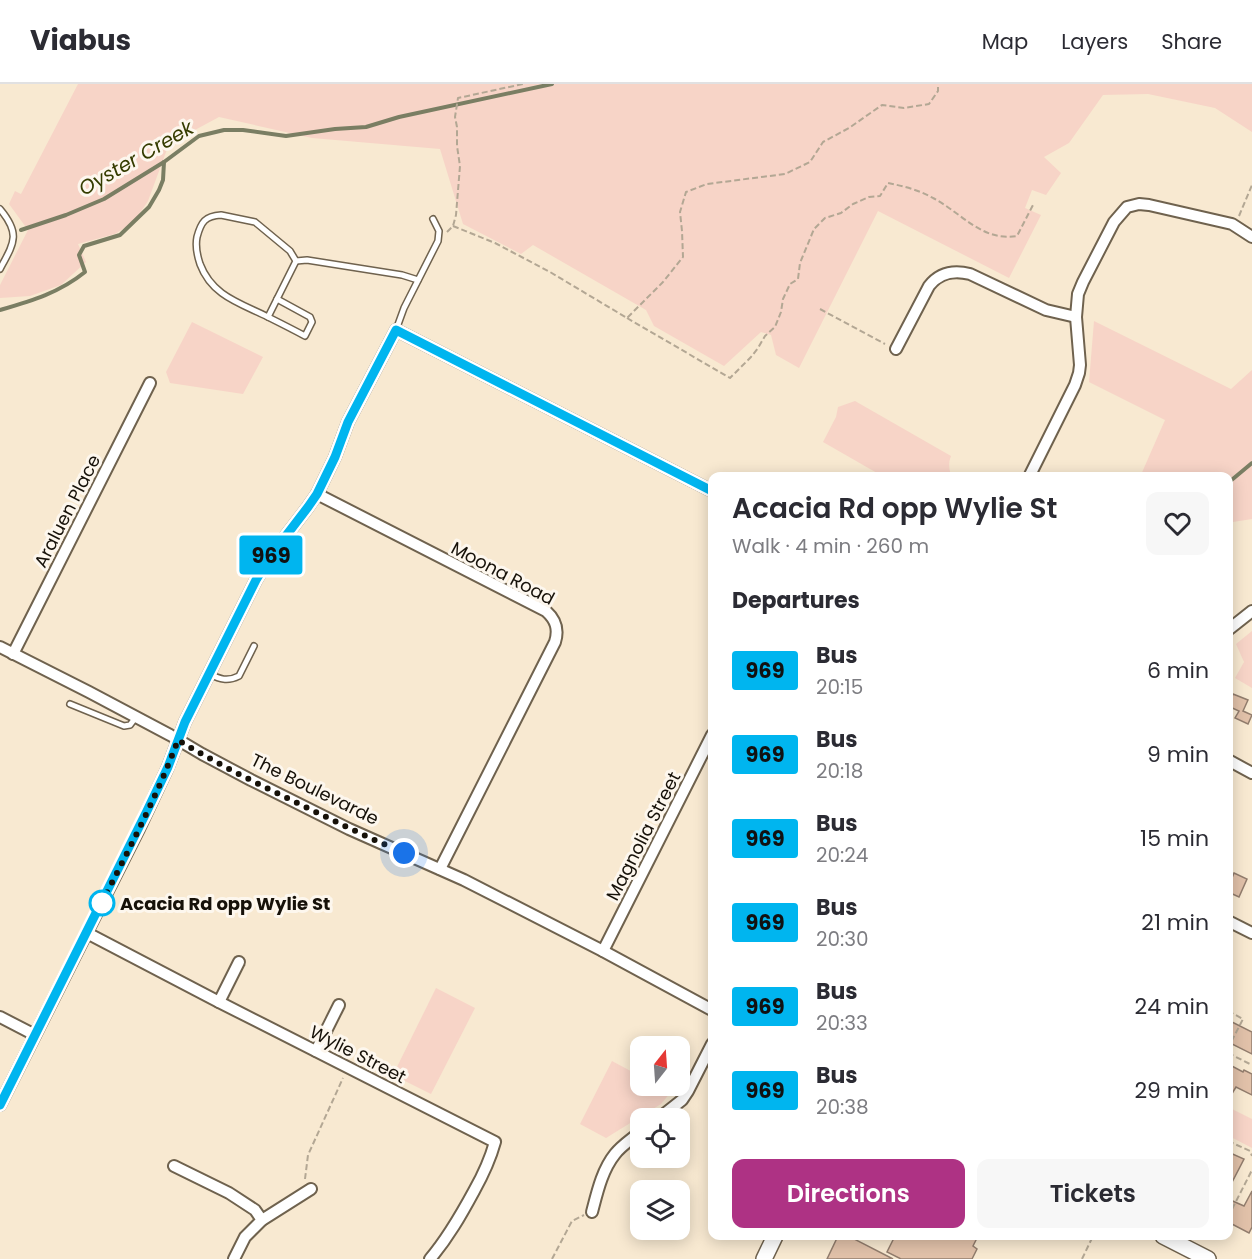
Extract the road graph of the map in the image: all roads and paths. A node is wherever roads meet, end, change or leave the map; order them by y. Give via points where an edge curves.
1 (523, 84) edge
2 (938, 84) edge
3 (1252, 185) edge
4 (1034, 203) dead end
5 (0, 209) edge
6 (433, 219) dead end
7 (1236, 225) junction
8 (453, 226) junction
9 (1252, 237) edge
10 (438, 241) junction
11 (296, 261) junction
12 (0, 269) edge
13 (417, 280) junction
14 (277, 299) junction
15 (820, 309) dead end
16 (268, 317) junction
17 (1076, 317) junction
18 (627, 318) junction
19 (396, 330) junction
20 (896, 349) joint
21 (150, 383) dead end
22 (1032, 472) edge
23 (708, 489) edge
24 (317, 494) junction
25 (1252, 611) edge
26 (1233, 626) edge
27 (254, 646) dead end
28 (0, 647) edge
29 (13, 654) junction
30 (209, 674) junction
31 (70, 704) dead end
32 (136, 717) junction
33 (178, 740) junction
34 (708, 743) edge
35 (1233, 763) edge
36 (1252, 773) edge
37 (440, 869) junction
38 (1233, 924) edge
39 (87, 933) junction
40 (1252, 933) edge
41 (603, 951) junction
42 (239, 962) dead end
43 (219, 1002) junction
44 (339, 1005) dead end
45 (708, 1008) edge
46 (1233, 1014) edge
47 (0, 1017) edge
48 (35, 1035) junction
49 (1233, 1038) edge
50 (316, 1051) junction
51 (708, 1052) edge
52 (1233, 1056) edge
53 (1252, 1065) edge
54 (348, 1068) junction
55 (0, 1105) edge
56 (672, 1108) edge
57 (630, 1140) edge
58 (1233, 1143) edge
59 (1252, 1156) edge
60 (174, 1166) dead end
61 (1252, 1170) edge
62 (307, 1191) joint
63 (1233, 1207) edge
64 (592, 1212) joint
65 (262, 1220) junction
66 (773, 1240) edge
67 (1091, 1240) edge
68 (1171, 1240) edge
69 (765, 1258) edge
70 (234, 1259) edge
71 (430, 1259) edge
72 (552, 1259) edge
73 (1082, 1259) edge
74 (1208, 1259) edge

1 - 8 path via 458,98 455,117 460,166
2 - 18 path via 929,104 904,108 882,105 823,142 810,162 785,174 707,184 686,192 680,212 683,257
3 - 7 path
4 - 18 path via 1017,236 1005,238 980,231 934,198 888,183 880,196 869,197 825,218 814,229 798,279 790,284 775,327 730,378
5 - 12 lane via 14,235
6 - 10 lane via 439,231
7 - 9 street
7 - 17 street via 1132,202 1114,222 1083,282
8 - 10 path
8 - 18 path via 550,272
10 - 13 lane
11 - 13 lane
11 - 14 lane
11 - 16 lane via 285,246 247,219 215,215 200,228 197,256 209,281 226,298
13 - 19 lane
14 - 16 lane
14 - 16 lane via 310,317 312,322 305,336
15 - 20 path
17 - 20 street via 1046,310 970,274 947,273 929,286
17 - 22 street via 1078,379
19 - 23 street
19 - 24 street via 348,422
21 - 29 street, Araluen Place
24 - 30 street via 261,571
24 - 37 street, Moona Road via 546,612 555,622 555,642
25 - 26 street
27 - 30 lane via 238,676 223,680
28 - 29 street, The Boulevarde
29 - 32 street, The Boulevarde
30 - 33 street
31 - 32 lane via 124,726
32 - 33 street, The Boulevarde
33 - 37 street, The Boulevarde via 348,829
33 - 39 street via 154,798
34 - 41 street, Magnolia Street
35 - 36 street
37 - 41 street, The Boulevarde
38 - 40 street
39 - 43 street, Wylie Street
39 - 48 street
41 - 45 street, The Boulevarde
42 - 43 street
43 - 50 street, Wylie Street
44 - 50 street
46 - 49 path via 1243,1019
47 - 48 street
48 - 55 street
50 - 54 street, Wylie Street
51 - 56 street via 688,1091
52 - 53 path
54 - 62 path via 308,1155
54 - 71 street, Wylie Street via 495,1142 459,1219
57 - 64 street via 610,1160
58 - 59 path via 1250,1151
60 - 65 street via 229,1193 255,1210
61 - 63 path
62 - 65 street
64 - 72 path via 572,1221
65 - 70 street via 245,1237
66 - 69 street
67 - 73 path
68 - 74 street

